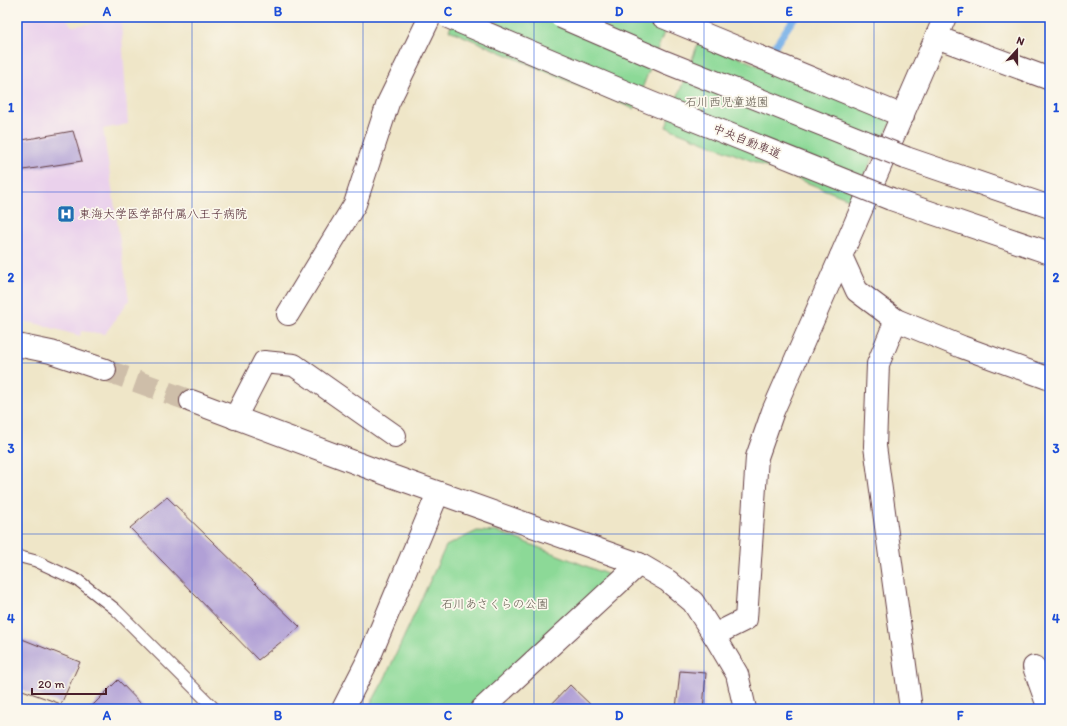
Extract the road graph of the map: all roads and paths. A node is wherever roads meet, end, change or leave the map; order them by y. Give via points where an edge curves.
1 (430, 17) edge
2 (448, 17) edge
3 (562, 17) edge
4 (663, 17) edge
5 (945, 17) edge
6 (936, 37) junction
7 (1050, 79) edge
8 (903, 116) junction
9 (1050, 207) edge
10 (1050, 253) edge
11 (841, 256) junction
12 (288, 314) dead end
13 (896, 320) junction
14 (17, 345) edge
15 (104, 370) tunnel mouth
16 (1050, 379) edge
17 (191, 401) tunnel mouth
18 (235, 418) junction
19 (395, 436) dead end
20 (438, 493) junction
21 (17, 556) edge
22 (639, 564) junction
23 (714, 635) junction
24 (1034, 667) dead end
25 (215, 709) edge
26 (343, 709) edge
27 (482, 709) edge
28 (745, 709) edge
29 (912, 709) edge
30 (1049, 709) edge

1 - 12 main road via 388,103 355,204
2 - 10 main road, 中央自動車道, bridge via 649,102 891,199
3 - 9 main road, bridge via 665,62 906,158
4 - 8 main road
5 - 6 main road
6 - 7 main road
6 - 8 main road
8 - 11 main road
11 - 13 main road via 857,291
11 - 23 main road via 773,411 757,457 746,619
13 - 16 main road
13 - 29 main road via 878,364 875,446
14 - 15 main road via 51,352
17 - 18 main road
18 - 19 main road via 264,362 294,365
18 - 20 main road
20 - 22 main road
20 - 26 main road via 369,658
21 - 25 lane via 36,561 79,581 115,609
22 - 23 main road via 668,580 693,602
22 - 27 main road
23 - 28 main road via 737,674
24 - 30 main road

